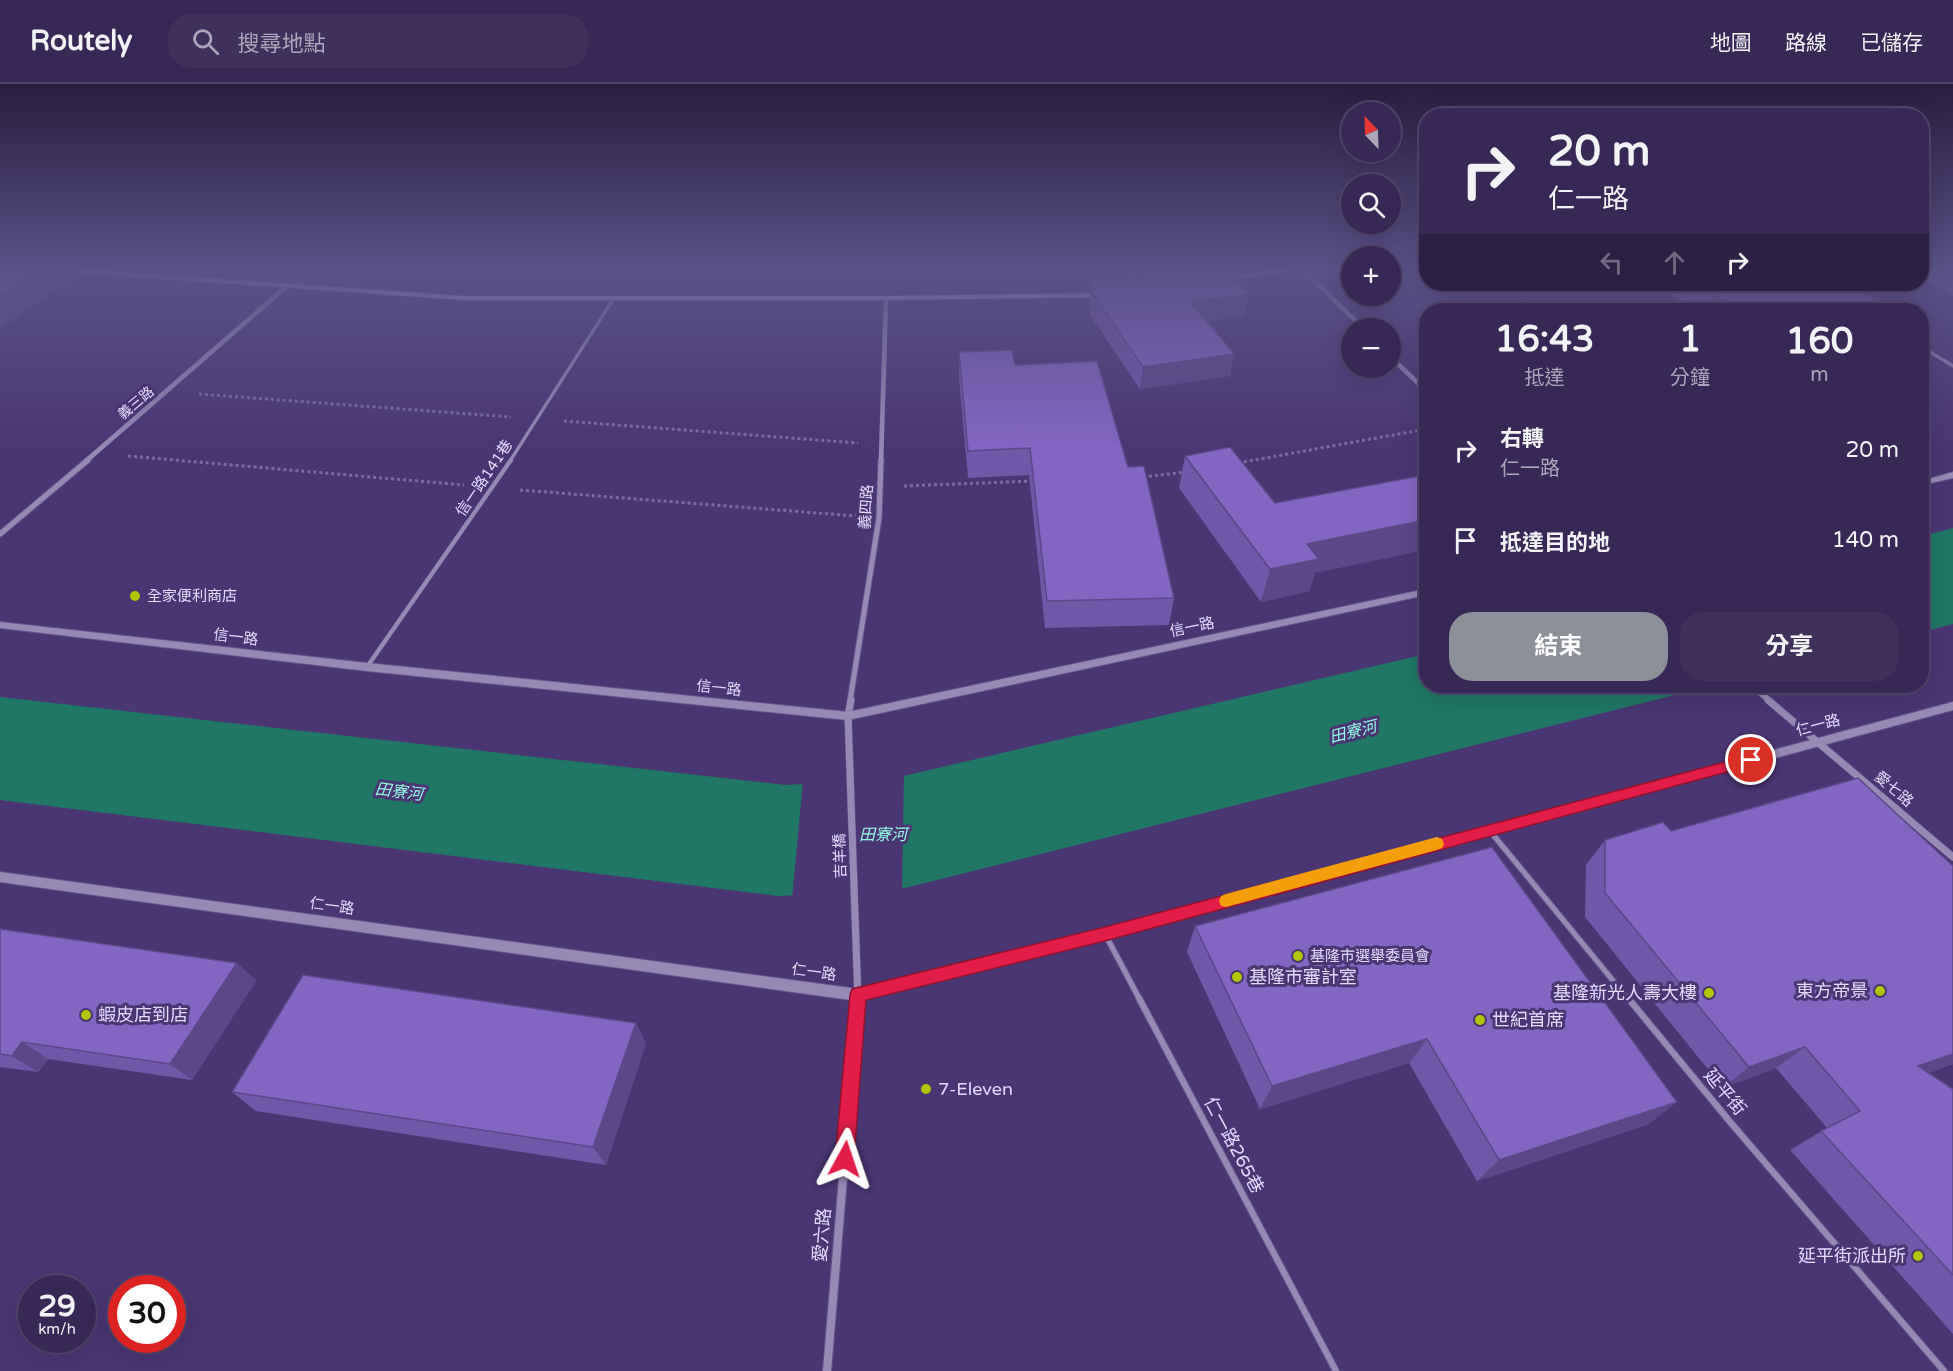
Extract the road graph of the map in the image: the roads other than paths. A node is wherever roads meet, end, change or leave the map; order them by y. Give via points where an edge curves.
1 (240, 328) edge
2 (595, 328) edge
3 (885, 328) edge
4 (1929, 351) edge
5 (1953, 366) edge
6 (1401, 367) edge
7 (1419, 384) edge
8 (1953, 476) edge
9 (1929, 481) edge
10 (0, 534) edge
11 (1419, 594) edge
12 (0, 624) edge
13 (367, 667) junction
14 (1760, 693) edge
15 (1953, 706) edge
16 (848, 716) junction
17 (1817, 743) junction
18 (1488, 830) junction
19 (1953, 857) edge
20 (0, 877) edge
21 (1105, 934) junction
22 (858, 995) junction
23 (827, 1371) edge
24 (1336, 1371) edge
25 (1944, 1371) edge

1 - 10 street, 義三路
2 - 13 lane, 信一路141巷 via 493,488
3 - 16 street, 義四路 via 879,518
4 - 5 lane
6 - 7 street
8 - 9 street
11 - 16 street, 信一路
12 - 13 street, 信一路
13 - 16 street, 信一路
14 - 17 street, 愛七路
15 - 17 street, 仁一路
16 - 22 street, 吉羊橋
17 - 18 street, 仁一路
17 - 19 street, 愛七路
18 - 21 street, 仁一路
18 - 25 lane, 延平街 via 1731,1123
20 - 22 street, 仁一路
21 - 22 street, 仁一路
21 - 24 lane, 仁一路265巷
22 - 23 street, 愛六路

